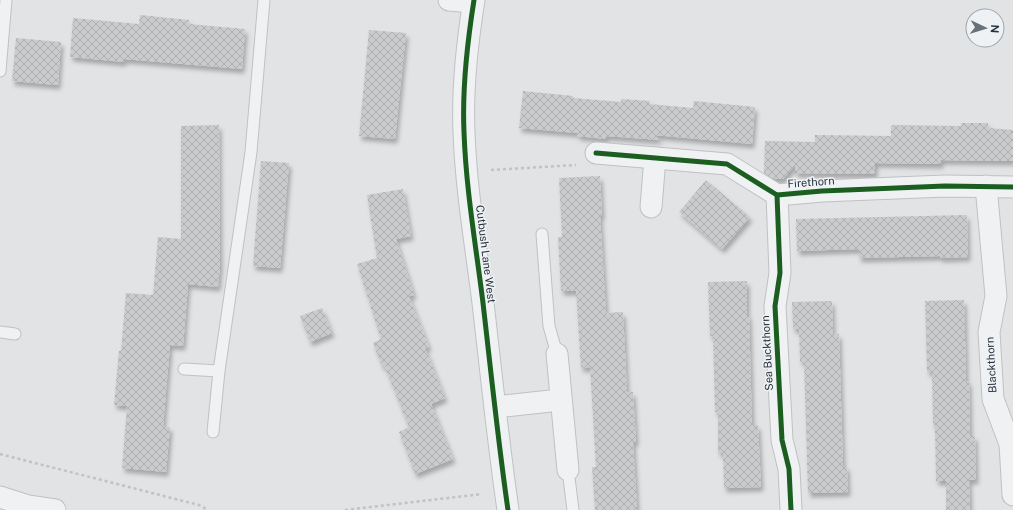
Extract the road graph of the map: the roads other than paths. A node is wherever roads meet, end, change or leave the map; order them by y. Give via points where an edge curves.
1 (6, 0) edge
2 (264, 0) edge
3 (449, 0) edge
4 (473, 1) edge
5 (0, 71) edge
6 (596, 153) road end
7 (655, 158) junction
8 (986, 186) junction
9 (1013, 186) edge
10 (777, 195) junction
11 (650, 207) dead end
12 (542, 234) dead end
13 (0, 332) edge
14 (15, 334) dead end
15 (557, 354) joint
16 (184, 369) dead end
17 (219, 371) junction
18 (560, 400) junction
19 (495, 407) junction
20 (214, 432) dead end
21 (568, 470) joint
22 (1013, 495) edge
23 (0, 498) edge
24 (55, 510) edge
25 (508, 510) edge
26 (573, 510) edge
27 (791, 510) edge

1 - 5 lane
2 - 17 lane via 251,152
3 - 4 street
4 - 19 street, Cutbush Lane West via 464,85 464,132 471,219
6 - 7 street, Firethorn
7 - 10 street, Firethorn via 727,164
7 - 11 street
8 - 9 street, Firethorn
8 - 10 street, Firethorn via 822,191
8 - 22 street, Blackthorn via 996,296 989,332 994,400 1010,444
10 - 27 street, Sea Buckthorn via 780,273 775,306 782,440 789,469
12 - 15 lane via 549,326
13 - 14 lane
15 - 18 street
16 - 17 lane
17 - 20 lane
18 - 19 street
18 - 21 street
19 - 25 street, Cutbush Lane West
21 - 26 lane
23 - 24 street

